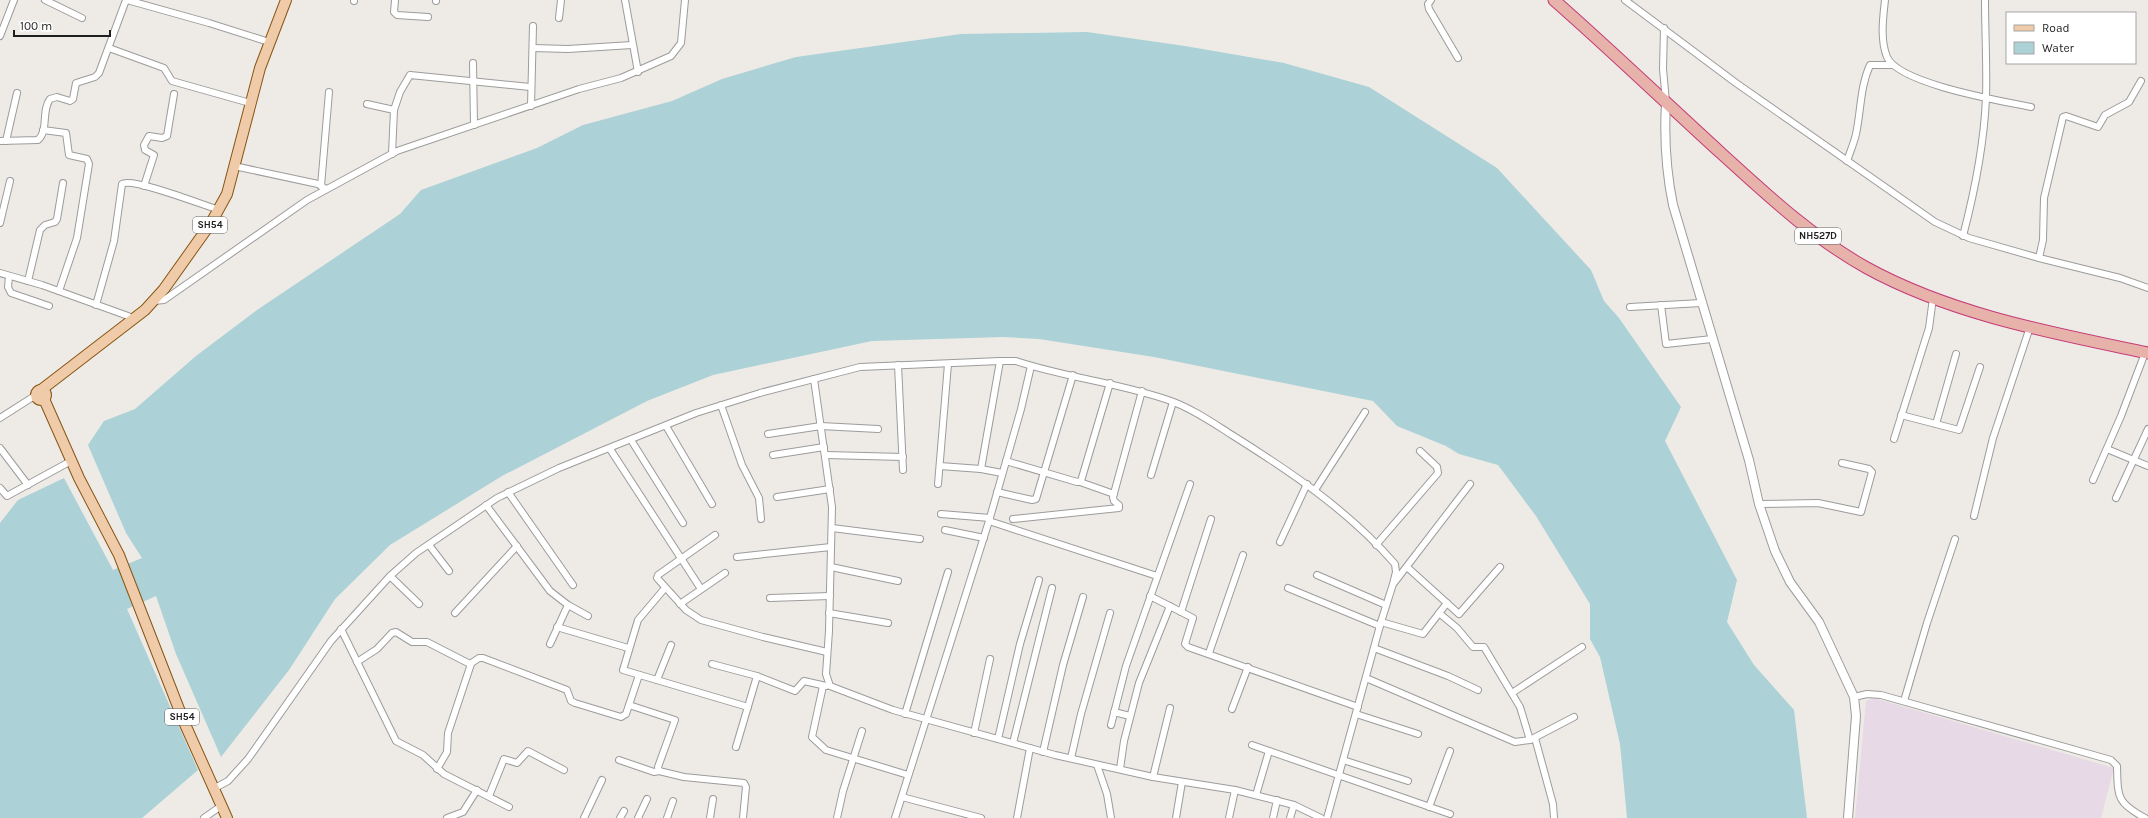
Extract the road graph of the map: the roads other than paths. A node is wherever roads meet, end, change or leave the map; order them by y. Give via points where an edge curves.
1 (14, 0) edge
2 (45, 0) edge
3 (127, 0) edge
4 (286, 0) edge
5 (395, 0) edge
6 (561, 0) edge
7 (625, 0) edge
8 (685, 0) edge
9 (1431, 0) edge
10 (1554, 0) edge
11 (1625, 0) edge
12 (1885, 0) edge
13 (1985, 0) edge
14 (145, 3) edge
15 (82, 18) dead end
16 (428, 18) dead end
17 (559, 18) dead end
18 (533, 26) dead end
19 (1664, 28) junction
20 (0, 36) edge
21 (269, 42) junction
22 (632, 45) junction
23 (109, 48) junction
24 (533, 48) junction
25 (1458, 58) dead end
26 (473, 63) dead end
27 (1892, 65) junction
28 (638, 72) junction
29 (2141, 81) dead end
30 (473, 82) junction
31 (530, 87) junction
32 (329, 92) dead end
33 (17, 93) dead end
34 (174, 94) dead end
35 (1986, 98) junction
36 (250, 103) junction
37 (1666, 103) junction
38 (366, 104) dead end
39 (531, 106) junction
40 (2031, 107) dead end
41 (394, 110) junction
42 (474, 125) junction
43 (43, 130) junction
44 (3, 141) edge
45 (392, 154) junction
46 (1847, 161) junction
47 (234, 166) junction
48 (10, 181) dead end
49 (63, 183) dead end
50 (144, 186) junction
51 (324, 187) junction
52 (219, 210) junction
53 (0, 223) edge
54 (1964, 236) junction
55 (2039, 258) junction
56 (0, 273) edge
57 (9, 276) junction
58 (28, 281) junction
59 (2148, 288) edge
60 (59, 291) junction
61 (1933, 298) junction
62 (154, 301) junction
63 (1701, 303) junction
64 (96, 305) junction
65 (1661, 305) junction
66 (49, 306) dead end
67 (1630, 307) dead end
68 (134, 320) junction
69 (2030, 327) junction
70 (1712, 339) junction
71 (2147, 353) edge
72 (1956, 354) dead end
73 (1000, 361) junction
74 (948, 364) junction
75 (898, 365) junction
76 (1031, 366) junction
77 (1980, 367) dead end
78 (1073, 375) junction
79 (814, 379) junction
80 (1110, 383) junction
81 (1142, 391) junction
82 (40, 395) junction
83 (1173, 402) junction
84 (721, 405) junction
85 (1365, 412) dead end
86 (1901, 416) junction
87 (0, 418) edge
88 (1936, 424) junction
89 (666, 426) junction
90 (821, 426) junction
91 (878, 429) dead end
92 (2148, 429) edge
93 (768, 434) dead end
94 (1894, 438) dead end
95 (631, 440) junction
96 (824, 447) junction
97 (0, 448) edge
98 (610, 449) junction
99 (2107, 449) junction
100 (1420, 451) dead end
101 (773, 455) dead end
102 (826, 455) junction
103 (903, 457) junction
104 (2134, 460) junction
105 (71, 461) junction
106 (1006, 461) junction
107 (1842, 463) dead end
108 (940, 466) junction
109 (2148, 466) edge
110 (981, 469) junction
111 (903, 470) dead end
112 (1002, 473) junction
113 (1044, 473) junction
114 (1151, 475) dead end
115 (2093, 480) dead end
116 (1080, 482) junction
117 (938, 484) dead end
118 (1190, 484) dead end
119 (1307, 484) junction
120 (1470, 484) dead end
121 (28, 485) junction
122 (0, 488) edge
123 (830, 489) junction
124 (1315, 490) junction
125 (508, 492) junction
126 (997, 492) junction
127 (1114, 494) junction
128 (777, 497) dead end
129 (2116, 498) dead end
130 (712, 504) dead end
131 (1759, 504) junction
132 (486, 505) junction
133 (941, 514) dead end
134 (1974, 516) dead end
135 (761, 519) dead end
136 (1013, 519) dead end
137 (1211, 519) dead end
138 (989, 520) junction
139 (683, 523) dead end
140 (832, 528) junction
141 (945, 530) dead end
142 (715, 535) dead end
143 (984, 538) junction
144 (920, 539) dead end
145 (1955, 539) dead end
146 (1280, 542) dead end
147 (429, 545) junction
148 (1376, 545) junction
149 (517, 546) junction
150 (831, 547) junction
151 (1243, 555) dead end
152 (737, 557) dead end
153 (682, 558) junction
154 (831, 567) junction
155 (1407, 567) junction
156 (1500, 568) dead end
157 (449, 571) dead end
158 (948, 572) dead end
159 (725, 573) dead end
160 (1317, 575) dead end
161 (390, 576) junction
162 (1157, 576) junction
163 (1038, 580) dead end
164 (898, 581) dead end
165 (1393, 584) junction
166 (573, 585) dead end
167 (665, 588) junction
168 (1052, 588) dead end
169 (1288, 588) dead end
170 (701, 589) junction
171 (830, 596) junction
172 (1083, 596) dead end
173 (1150, 596) junction
174 (770, 598) dead end
175 (1447, 603) junction
176 (419, 604) dead end
177 (568, 604) junction
178 (680, 604) junction
179 (1386, 605) junction
180 (1170, 606) junction
181 (1182, 612) junction
182 (455, 613) dead end
183 (829, 613) junction
184 (1110, 613) dead end
185 (1439, 613) junction
186 (588, 616) dead end
187 (888, 623) dead end
188 (1380, 624) junction
189 (557, 627) junction
190 (341, 629) junction
191 (550, 644) dead end
192 (671, 645) dead end
193 (1582, 647) dead end
194 (628, 648) junction
195 (1374, 648) junction
196 (827, 652) junction
197 (1209, 653) junction
198 (990, 659) dead end
199 (356, 662) junction
200 (471, 664) junction
201 (712, 664) dead end
202 (1248, 667) junction
203 (639, 675) junction
204 (757, 676) junction
205 (1366, 678) junction
206 (657, 680) junction
207 (826, 686) junction
208 (1478, 690) dead end
209 (1512, 693) junction
210 (1854, 697) junction
211 (1904, 701) junction
212 (629, 705) junction
213 (748, 707) junction
214 (1358, 707) junction
215 (1170, 708) dead end
216 (1232, 709) dead end
217 (1114, 712) junction
218 (905, 714) junction
219 (1356, 714) junction
220 (1130, 716) junction
221 (1574, 717) dead end
222 (926, 720) junction
223 (1111, 725) dead end
224 (862, 731) dead end
225 (974, 732) junction
226 (1418, 734) dead end
227 (998, 739) junction
228 (1532, 739) junction
229 (1012, 743) junction
230 (1252, 745) dead end
231 (736, 747) dead end
232 (1030, 748) junction
233 (1269, 751) junction
234 (1450, 751) dead end
235 (1044, 752) junction
236 (1072, 758) junction
237 (852, 759) junction
238 (619, 760) dead end
239 (1343, 760) junction
240 (1097, 765) junction
241 (437, 769) junction
242 (1120, 769) junction
243 (564, 770) dead end
244 (659, 771) junction
245 (908, 775) junction
246 (1338, 775) junction
247 (1153, 777) junction
248 (602, 780) dead end
249 (1408, 781) dead end
250 (1182, 782) junction
251 (213, 789) junction
252 (477, 790) junction
253 (1235, 790) junction
254 (1256, 795) junction
255 (488, 796) junction
256 (902, 797) junction
257 (713, 799) dead end
258 (647, 800) dead end
259 (1277, 800) junction
260 (673, 801) dead end
261 (1294, 805) junction
262 (221, 806) junction
263 (509, 807) dead end
264 (1429, 807) junction
265 (956, 810) junction
266 (624, 811) dead end
267 (1450, 814) dead end
268 (204, 818) edge
269 (227, 818) edge
270 (447, 818) edge
271 (584, 818) edge
272 (620, 818) edge
273 (638, 818) edge
274 (667, 818) edge
275 (710, 818) edge
276 (743, 818) edge
277 (837, 818) edge
278 (895, 818) edge
279 (955, 818) edge
280 (981, 818) edge
281 (1017, 818) edge
282 (1111, 818) edge
283 (1176, 818) edge
284 (1229, 818) edge
285 (1274, 818) edge
286 (1290, 818) edge
287 (1322, 818) edge
288 (1327, 818) edge
289 (1554, 818) edge
290 (1848, 818) edge
291 (2146, 818) edge

1 - 20 street
2 - 15 street
3 - 14 street
3 - 23 street
4 - 21 main road, SH54
5 - 16 street via 394,12 397,15
6 - 17 street
7 - 22 street
8 - 28 street via 683,32 677,51 662,62
9 - 25 street via 1428,4 1429,9
10 - 37 highway, NH527D
11 - 19 street
12 - 27 street via 1883,40 1887,58
13 - 35 street
14 - 21 street
18 - 24 street
19 - 37 street via 1663,69
19 - 46 street via 1736,83
21 - 36 main road, SH54
22 - 24 street via 568,49
22 - 28 street
23 - 36 street via 164,68 172,81
23 - 43 street via 99,73 95,77 76,83 73,99 70,101 57,97 48,102
24 - 31 street
26 - 30 street
27 - 35 street via 1906,74 1935,85
27 - 46 street via 1870,65 1860,101 1856,134
28 - 39 street
29 - 55 street via 2128,104 2105,115 2098,127 2063,117 2044,198 2043,240
30 - 31 street
30 - 41 street via 410,75 400,92
30 - 42 street
31 - 39 street
32 - 51 street
33 - 44 street
34 - 50 street via 167,136 149,136 144,145 145,150 154,155
35 - 40 street
35 - 54 street via 1975,188
36 - 47 main road, SH54
37 - 61 highway, NH527D via 1759,188 1816,234 1866,267
37 - 63 street via 1665,146 1668,180
38 - 41 street
39 - 42 street
41 - 45 street
42 - 45 street
43 - 44 street via 38,140
43 - 60 street via 66,133 70,155 87,159 89,164 77,238
45 - 51 street
46 - 54 street via 1935,222
47 - 51 street
47 - 52 main road, SH54 via 227,194
48 - 53 street
49 - 58 street via 57,219 40,230
50 - 52 street
50 - 64 street via 122,184 114,241
51 - 62 street via 164,300
52 - 62 main road, SH54
54 - 55 street
55 - 59 street via 2120,278
56 - 57 street
57 - 58 street
57 - 66 street via 8,287 11,293
58 - 60 street
60 - 64 street
61 - 69 highway, NH527D
61 - 86 street via 1930,321
62 - 68 main road, SH54
63 - 65 street
63 - 70 street
64 - 68 street
65 - 67 street
65 - 70 street via 1666,344
68 - 82 main road, SH54
69 - 71 highway, NH527D
69 - 134 street via 1993,438
70 - 131 street
71 - 99 street
72 - 88 street
73 - 74 street
73 - 76 street
73 - 110 street
74 - 75 street
74 - 108 street
75 - 79 street via 860,367
75 - 103 street
76 - 78 street
76 - 106 street
77 - 88 street via 1960,429
78 - 80 street
78 - 113 street
79 - 84 street
79 - 90 street
80 - 81 street
80 - 116 street
81 - 83 street
81 - 127 street
82 - 87 street
82 - 105 main road, SH54
83 - 114 street
83 - 119 street via 1203,417
84 - 89 street
84 - 135 street via 742,465 759,498
85 - 124 street
86 - 88 street
86 - 94 street
89 - 95 street
89 - 130 street
90 - 91 street
90 - 93 street
90 - 96 street
92 - 104 street
95 - 98 street
95 - 139 street
96 - 101 street
96 - 102 street
97 - 121 street
98 - 125 street via 559,468
98 - 153 street
99 - 104 street
99 - 115 street
100 - 148 street via 1437,467 1438,473
102 - 103 street
102 - 123 street
103 - 111 street
104 - 109 street
104 - 129 street
105 - 121 street
105 - 251 main road, SH54 via 119,555
106 - 112 street
106 - 113 street
107 - 131 street via 1869,469 1872,472 1861,512 1818,504
108 - 110 street
108 - 117 street
110 - 112 street
112 - 126 street
113 - 116 street
113 - 126 street via 1036,500
116 - 127 street
118 - 162 street
119 - 124 street
119 - 146 street
120 - 155 street
121 - 122 street via 7,496
123 - 128 street
123 - 140 street
124 - 148 street
125 - 132 street
125 - 166 street
126 - 138 street
127 - 136 street via 1113,499 1119,508
131 - 210 street via 1784,571 1819,622
132 - 147 street
132 - 149 street
133 - 138 street
137 - 181 street
138 - 143 street
138 - 162 street
140 - 144 street
140 - 150 street
141 - 143 street
142 - 153 street
143 - 222 street
145 - 211 street
147 - 157 street
147 - 161 street
148 - 165 street via 1394,564 1396,572
149 - 177 street via 550,591
149 - 182 street
150 - 152 street
150 - 154 street
151 - 197 street
153 - 167 street via 657,576
153 - 170 street
154 - 164 street
154 - 171 street
155 - 165 street
155 - 175 street
156 - 175 street via 1461,613 1457,613
158 - 218 street
159 - 170 street
160 - 179 street
161 - 176 street
161 - 190 street
162 - 173 street
163 - 227 street
165 - 179 street
167 - 178 street
167 - 194 street via 638,620
168 - 229 street
169 - 188 street
170 - 178 street
171 - 174 street
171 - 183 street
172 - 235 street via 1063,665
173 - 180 street
173 - 217 street via 1126,666
175 - 185 street
177 - 186 street
177 - 189 street
178 - 196 street via 692,615 709,623
179 - 188 street
180 - 181 street
180 - 220 street via 1144,668
181 - 197 street via 1193,618 1186,646
183 - 187 street
183 - 196 street
184 - 236 street via 1081,714
185 - 188 street via 1422,635
185 - 209 street via 1474,647 1484,647
188 - 195 street
189 - 191 street
189 - 194 street
190 - 199 street
190 - 251 street via 303,678 248,759 228,781
192 - 206 street
193 - 209 street
194 - 203 street via 623,670
195 - 205 street
195 - 208 street
196 - 207 street
197 - 202 street
198 - 225 street
199 - 200 street via 378,649 395,632 414,643 429,643
199 - 241 street via 396,741 423,755
200 - 212 street via 483,658 567,690 575,704 618,717 625,715
200 - 241 street via 448,733 447,752
201 - 204 street
202 - 214 street
202 - 216 street
203 - 206 street
203 - 212 street
204 - 207 street via 795,691 804,681
204 - 213 street
205 - 214 street
205 - 228 street via 1504,739 1515,742
206 - 213 street
207 - 218 street
207 - 237 street via 812,737 826,750
209 - 228 street
210 - 211 street via 1873,694
210 - 290 street via 1856,716
211 - 291 street via 2111,760 2117,766 2116,784 2119,797 2131,809
212 - 244 street via 675,720 658,767
213 - 231 street
214 - 219 street
215 - 247 street
217 - 220 street
217 - 223 street
218 - 222 street
219 - 226 street
219 - 239 street
220 - 242 street
221 - 228 street
222 - 225 street
222 - 245 street
224 - 237 street
225 - 227 street
227 - 229 street
228 - 289 street via 1553,804
229 - 232 street
230 - 233 street
232 - 235 street
232 - 281 street
233 - 246 street
233 - 254 street
234 - 264 street
235 - 236 street
236 - 240 street
237 - 245 street
237 - 277 street
238 - 244 street via 652,772
239 - 246 street
239 - 249 street
240 - 242 street
240 - 282 street via 1107,794
241 - 252 street
242 - 247 street
243 - 255 street via 528,751 518,763 504,759
244 - 276 street via 684,778 744,783 746,787
245 - 256 street
246 - 264 street
246 - 288 street
247 - 250 street
248 - 271 street
250 - 253 street
250 - 283 street
251 - 262 main road, SH54
252 - 255 street
252 - 270 street via 463,812
253 - 254 street
253 - 284 street
254 - 259 street
255 - 263 street
256 - 265 street
256 - 278 street
257 - 275 street
258 - 273 street
259 - 261 street
259 - 285 street
260 - 274 street
261 - 286 street
261 - 287 street
262 - 268 street
262 - 269 main road, SH54
264 - 267 street
265 - 279 street
265 - 280 street
266 - 272 street

